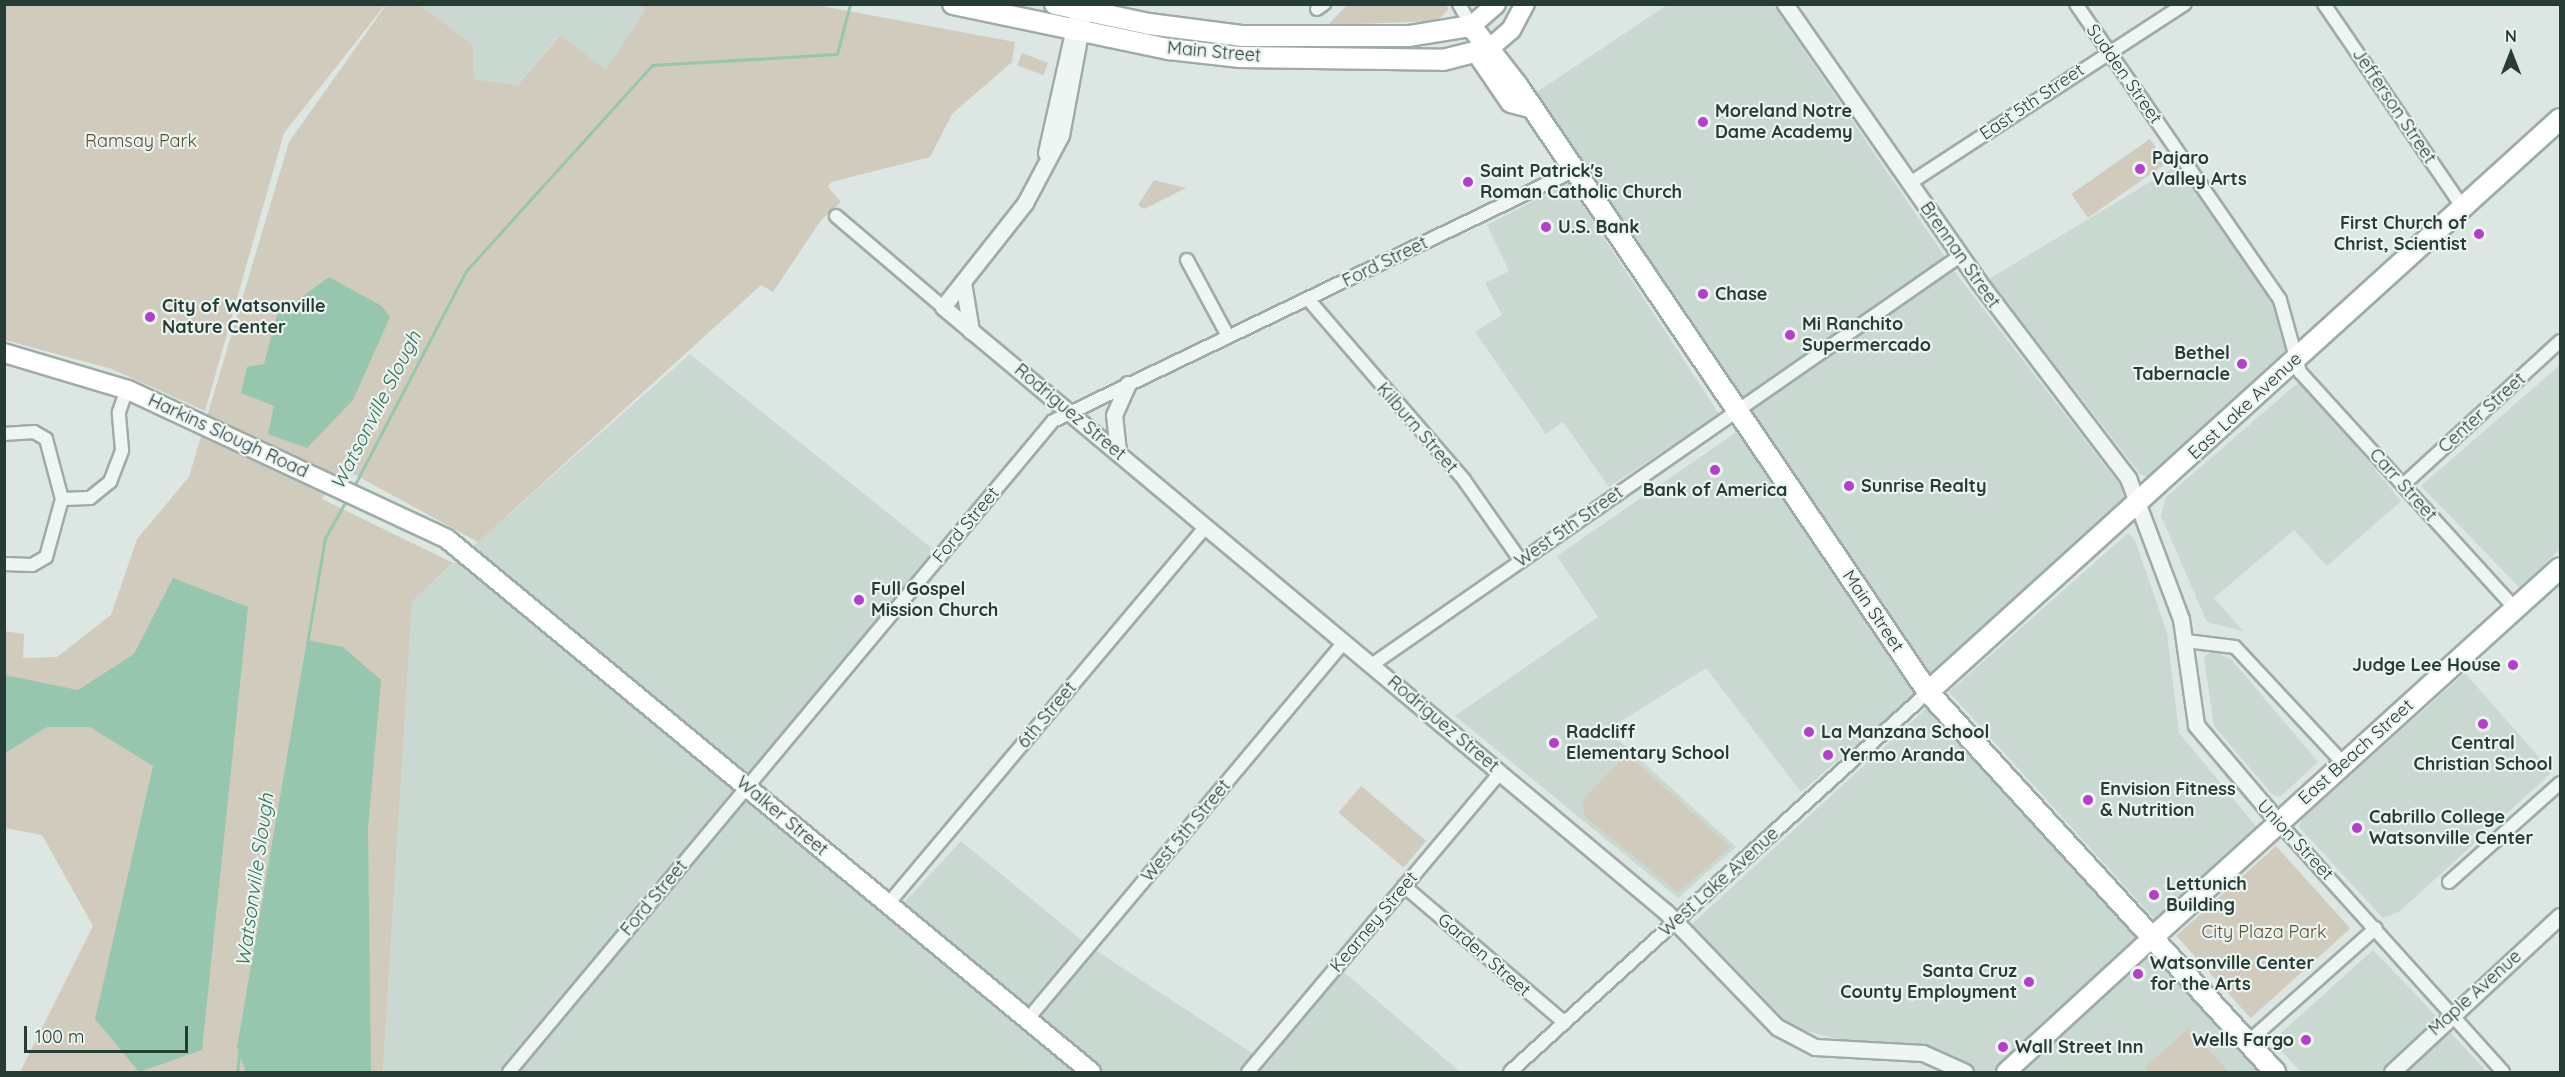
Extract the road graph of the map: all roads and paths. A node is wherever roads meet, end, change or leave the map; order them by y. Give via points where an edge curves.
1 (953, 4) edge
2 (1055, 4) edge
3 (1459, 4) edge
4 (1496, 4) edge
5 (1525, 4) edge
6 (1785, 4) edge
7 (2076, 4) edge
8 (2185, 4) edge
9 (2324, 4) edge
10 (1080, 10) junction
11 (1471, 26) junction
12 (1077, 31) junction
13 (1485, 51) junction
14 (2108, 51) junction
15 (1443, 60) junction
16 (1496, 80) junction
17 (1526, 106) junction
18 (2560, 119) edge
19 (1573, 171) junction
20 (1910, 183) junction
21 (2463, 208) junction
22 (836, 216) dead end
23 (1960, 256) junction
24 (1186, 260) dead end
25 (963, 282) junction
26 (1308, 299) junction
27 (944, 307) junction
28 (971, 331) junction
29 (1228, 336) junction
30 (2560, 341) edge
31 (4, 353) edge
32 (2295, 359) junction
33 (1128, 384) junction
34 (127, 389) junction
35 (1069, 412) junction
36 (1736, 412) junction
37 (4, 434) edge
38 (1118, 452) junction
39 (2403, 485) junction
40 (62, 499) junction
41 (2139, 502) junction
42 (1206, 526) junction
43 (474, 557) joint
44 (1521, 561) junction
45 (4, 564) edge
46 (2560, 568) edge
47 (2515, 608) junction
48 (2186, 641) junction
49 (1344, 642) junction
50 (1373, 664) junction
51 (1928, 692) junction
52 (2343, 763) junction
53 (1501, 772) junction
54 (2560, 783) edge
55 (747, 787) junction
56 (2279, 823) junction
57 (2449, 882) dead end
58 (1404, 886) junction
59 (888, 904) junction
60 (2560, 916) edge
61 (1677, 921) junction
62 (2376, 928) junction
63 (2153, 937) junction
64 (2451, 1014) junction
65 (1027, 1020) junction
66 (1564, 1023) junction
67 (2248, 1042) junction
68 (509, 1072) edge
69 (1091, 1072) edge
70 (1248, 1072) edge
71 (1510, 1072) edge
72 (1965, 1072) edge
73 (2006, 1072) edge
74 (2275, 1072) edge
75 (2392, 1072) edge
76 (2503, 1072) edge

1 - 12 main road, Main Street
2 - 10 main road, Main Street
3 - 11 street
4 - 11 main road
5 - 13 main road via 1512,30
6 - 20 street, Brennan Street
7 - 14 street, Sudden Street
8 - 14 street, East 5th Street via 2123,47
9 - 21 street, Jefferson Street
10 - 11 main road, Main Street via 1149,24 1263,36 1409,36
10 - 12 street
11 - 13 main road, Main Street
12 - 15 main road, Main Street via 1239,57
12 - 25 street via 1068,111 1045,162 1025,203
13 - 15 main road, Main Street
13 - 16 main road, Main Street
13 - 17 main road, Main Street
14 - 20 street, East 5th Street
14 - 32 street, Sudden Street via 2280,300
15 - 16 main road
16 - 17 main road, Main Street via 1511,102
17 - 19 main road, Main Street
18 - 21 main road, East Lake Avenue
19 - 26 street, Ford Street
19 - 36 main road, Main Street
20 - 23 street, Brennan Street
21 - 32 main road, East Lake Avenue
22 - 27 street, Rodriguez Street
23 - 36 street
23 - 41 street, Brennan Street via 2128,478
24 - 29 street
25 - 27 street
25 - 28 street
26 - 29 street, Ford Street
26 - 44 street, Kilburn Street via 1467,484
27 - 28 street, Rodriguez Street
28 - 35 street, Rodriguez Street
29 - 33 street, Ford Street
30 - 39 street, Center Street
31 - 34 main road, Harkins Slough Road
32 - 39 street, Carr Street
32 - 41 main road, East Lake Avenue
33 - 35 street, Ford Street
33 - 38 street via 1114,415
34 - 40 street via 120,408 122,446 113,477 90,498
34 - 43 main road, Harkins Slough Road via 447,539
35 - 38 street, Rodriguez Street
35 - 55 street, Ford Street via 1053,421
36 - 44 street, West 5th Street
36 - 51 main road, Main Street
37 - 40 street via 34,432 46,439
38 - 42 street, Rodriguez Street
39 - 47 street, Carr Street
40 - 45 street via 46,557 32,565
41 - 48 street, Union Street
41 - 51 main road, East Lake Avenue
42 - 49 street, Rodriguez Street
42 - 59 street, 6th Street
43 - 55 main road, Walker Street
44 - 50 street, West 5th Street
46 - 47 main road, East Beach Street
47 - 52 main road, East Beach Street
48 - 52 street via 2235,646
48 - 56 street, Union Street via 2193,717 2202,740
49 - 50 street, Rodriguez Street
49 - 65 street, West 5th Street
50 - 53 street, Rodriguez Street
51 - 61 street, West Lake Avenue
51 - 63 main road, Main Street
52 - 56 main road, East Beach Street
53 - 58 street, Kearney Street
53 - 61 street, Rodriguez Street
54 - 57 street
55 - 59 main road, Walker Street
55 - 68 street, Ford Street
56 - 62 street, Union Street
56 - 63 main road, East Beach Street
58 - 66 street, Garden Street
58 - 70 street, Kearney Street
59 - 65 main road, Walker Street
60 - 64 street, Maple Avenue
61 - 66 street, West Lake Avenue
61 - 72 street, Rodriguez Street via 1763,1016 1792,1037 1834,1051 1923,1053
62 - 64 street, Union Street
62 - 67 street
63 - 67 main road, Main Street
63 - 73 main road
64 - 75 street, Maple Avenue
64 - 76 street, Union Street
65 - 69 main road, Walker Street
66 - 71 street, West Lake Avenue
67 - 74 main road, Main Street

